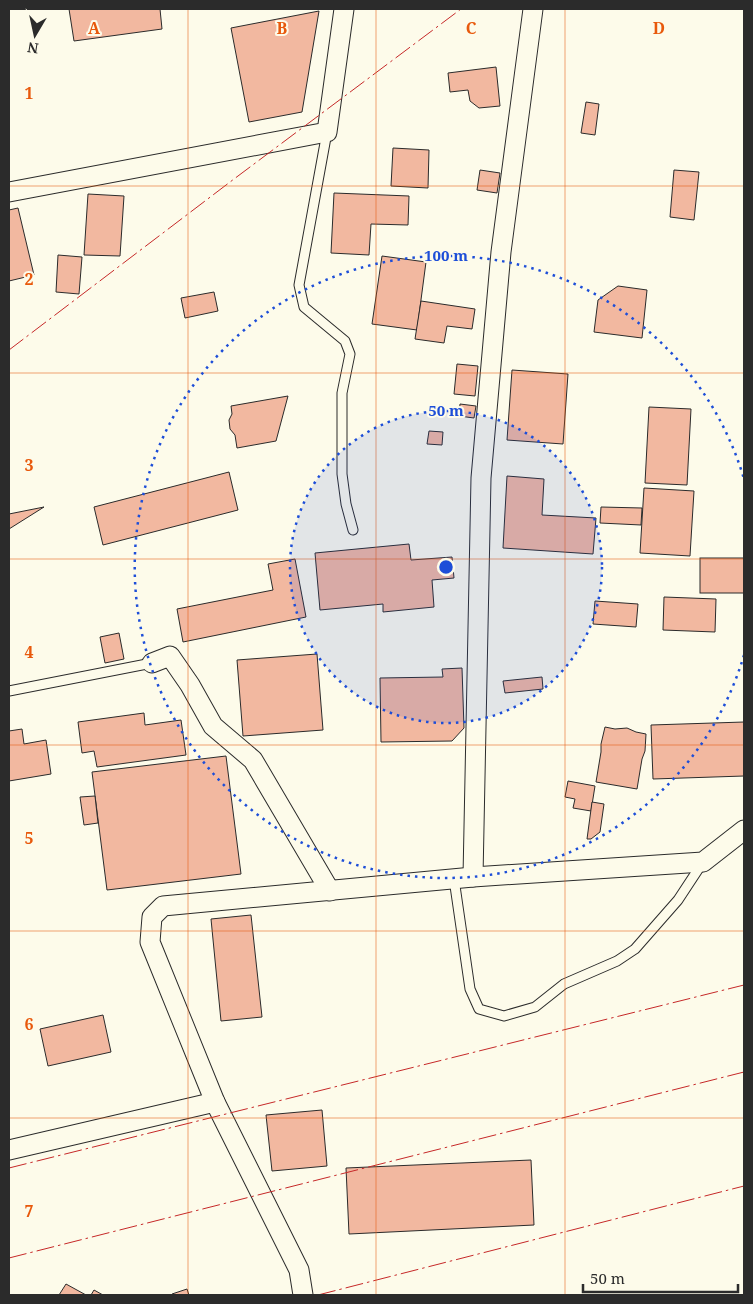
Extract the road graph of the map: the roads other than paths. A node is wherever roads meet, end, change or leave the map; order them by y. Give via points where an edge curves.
1 (344, 9) edge
2 (533, 9) edge
3 (327, 132) junction
4 (9, 192) edge
5 (353, 530) dead end
6 (152, 663) joint
7 (9, 691) edge
8 (744, 830) edge
9 (703, 862) junction
10 (473, 877) junction
11 (454, 879) junction
12 (330, 890) junction
13 (215, 1102) junction
14 (9, 1150) edge
15 (303, 1295) edge

1 - 3 street
2 - 10 street via 501,252 481,478
3 - 4 street
3 - 5 lane via 299,285 304,307 345,341 350,354 342,393 342,474
6 - 7 lane
6 - 12 street via 170,656 213,726 253,760
8 - 9 street
9 - 10 street
9 - 11 lane via 678,900 635,949 564,984 535,1007 504,1016 479,1009 470,989
10 - 11 street
11 - 12 street
12 - 13 street via 163,906 152,917 150,942
13 - 14 street
13 - 15 street via 298,1270

